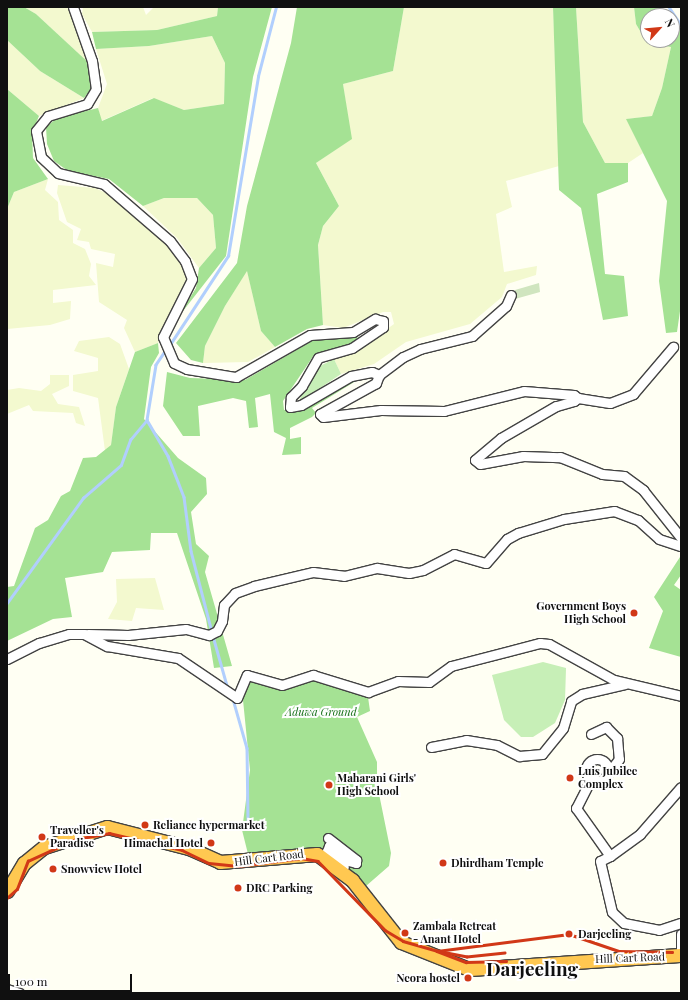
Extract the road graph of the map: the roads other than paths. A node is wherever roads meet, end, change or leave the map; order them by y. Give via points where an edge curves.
1 (73, 7) edge
2 (511, 295) dead end
3 (674, 347) dead end
4 (379, 376) junction
5 (578, 398) junction
6 (681, 538) edge
7 (681, 546) edge
8 (84, 634) junction
9 (7, 659) edge
10 (626, 683) junction
11 (681, 696) edge
12 (591, 734) dead end
13 (431, 747) dead end
14 (608, 773) junction
15 (591, 779) junction
16 (681, 787) edge
17 (328, 838) dead end
18 (610, 856) junction
19 (7, 891) edge
20 (367, 898) junction
21 (681, 923) edge
22 (681, 934) edge
23 (681, 951) edge
24 (681, 955) edge
25 (7, 989) edge
26 (19, 993) edge

1 - 4 street via 92,61 96,89 87,104 48,116 36,131 41,157 58,173 104,184 170,241 185,261 192,279 163,337 174,363 187,369 236,377 310,335 353,332 375,319 383,321 383,327 372,336 352,348 318,358 302,386 291,397 290,407 301,406 351,376 372,372
2 - 4 street via 506,306 472,336 420,349 403,357
3 - 5 street via 633,394 610,403
4 - 5 street via 376,383 320,414 323,416 381,410 444,411 524,391 563,391
5 - 6 street via 556,406 501,438 475,460 480,464 523,456 560,457 602,474 624,476 643,490
7 - 8 street via 659,539 638,520 614,511 564,519 518,533 486,563 454,554 423,570 409,573 377,568 344,576 313,572 260,584 235,593 224,604 213,633 186,628 128,635
8 - 9 street via 39,643
8 - 10 street via 107,646 178,658 237,698 246,675 282,686 313,675 368,692 398,680 429,682 450,666 540,643
10 - 11 street
10 - 13 street via 582,694 571,701 563,728 542,754 519,756 497,745 466,740
12 - 14 street via 606,727 617,738 619,759
14 - 15 street via 598,781
14 - 15 street via 607,766 596,759 586,768
15 - 18 street via 576,808
16 - 18 street via 640,834
17 - 20 street via 356,860 356,863 349,861 329,846 327,851 355,878
18 - 21 street via 600,861 612,912 624,924 659,930
19 - 20 highway, Hill Cart Road via 24,863 44,847 107,827 189,848 220,862 317,854 352,880
20 - 24 highway, Hill Cart Road via 401,942 469,968 578,959
22 - 23 street
25 - 26 street

